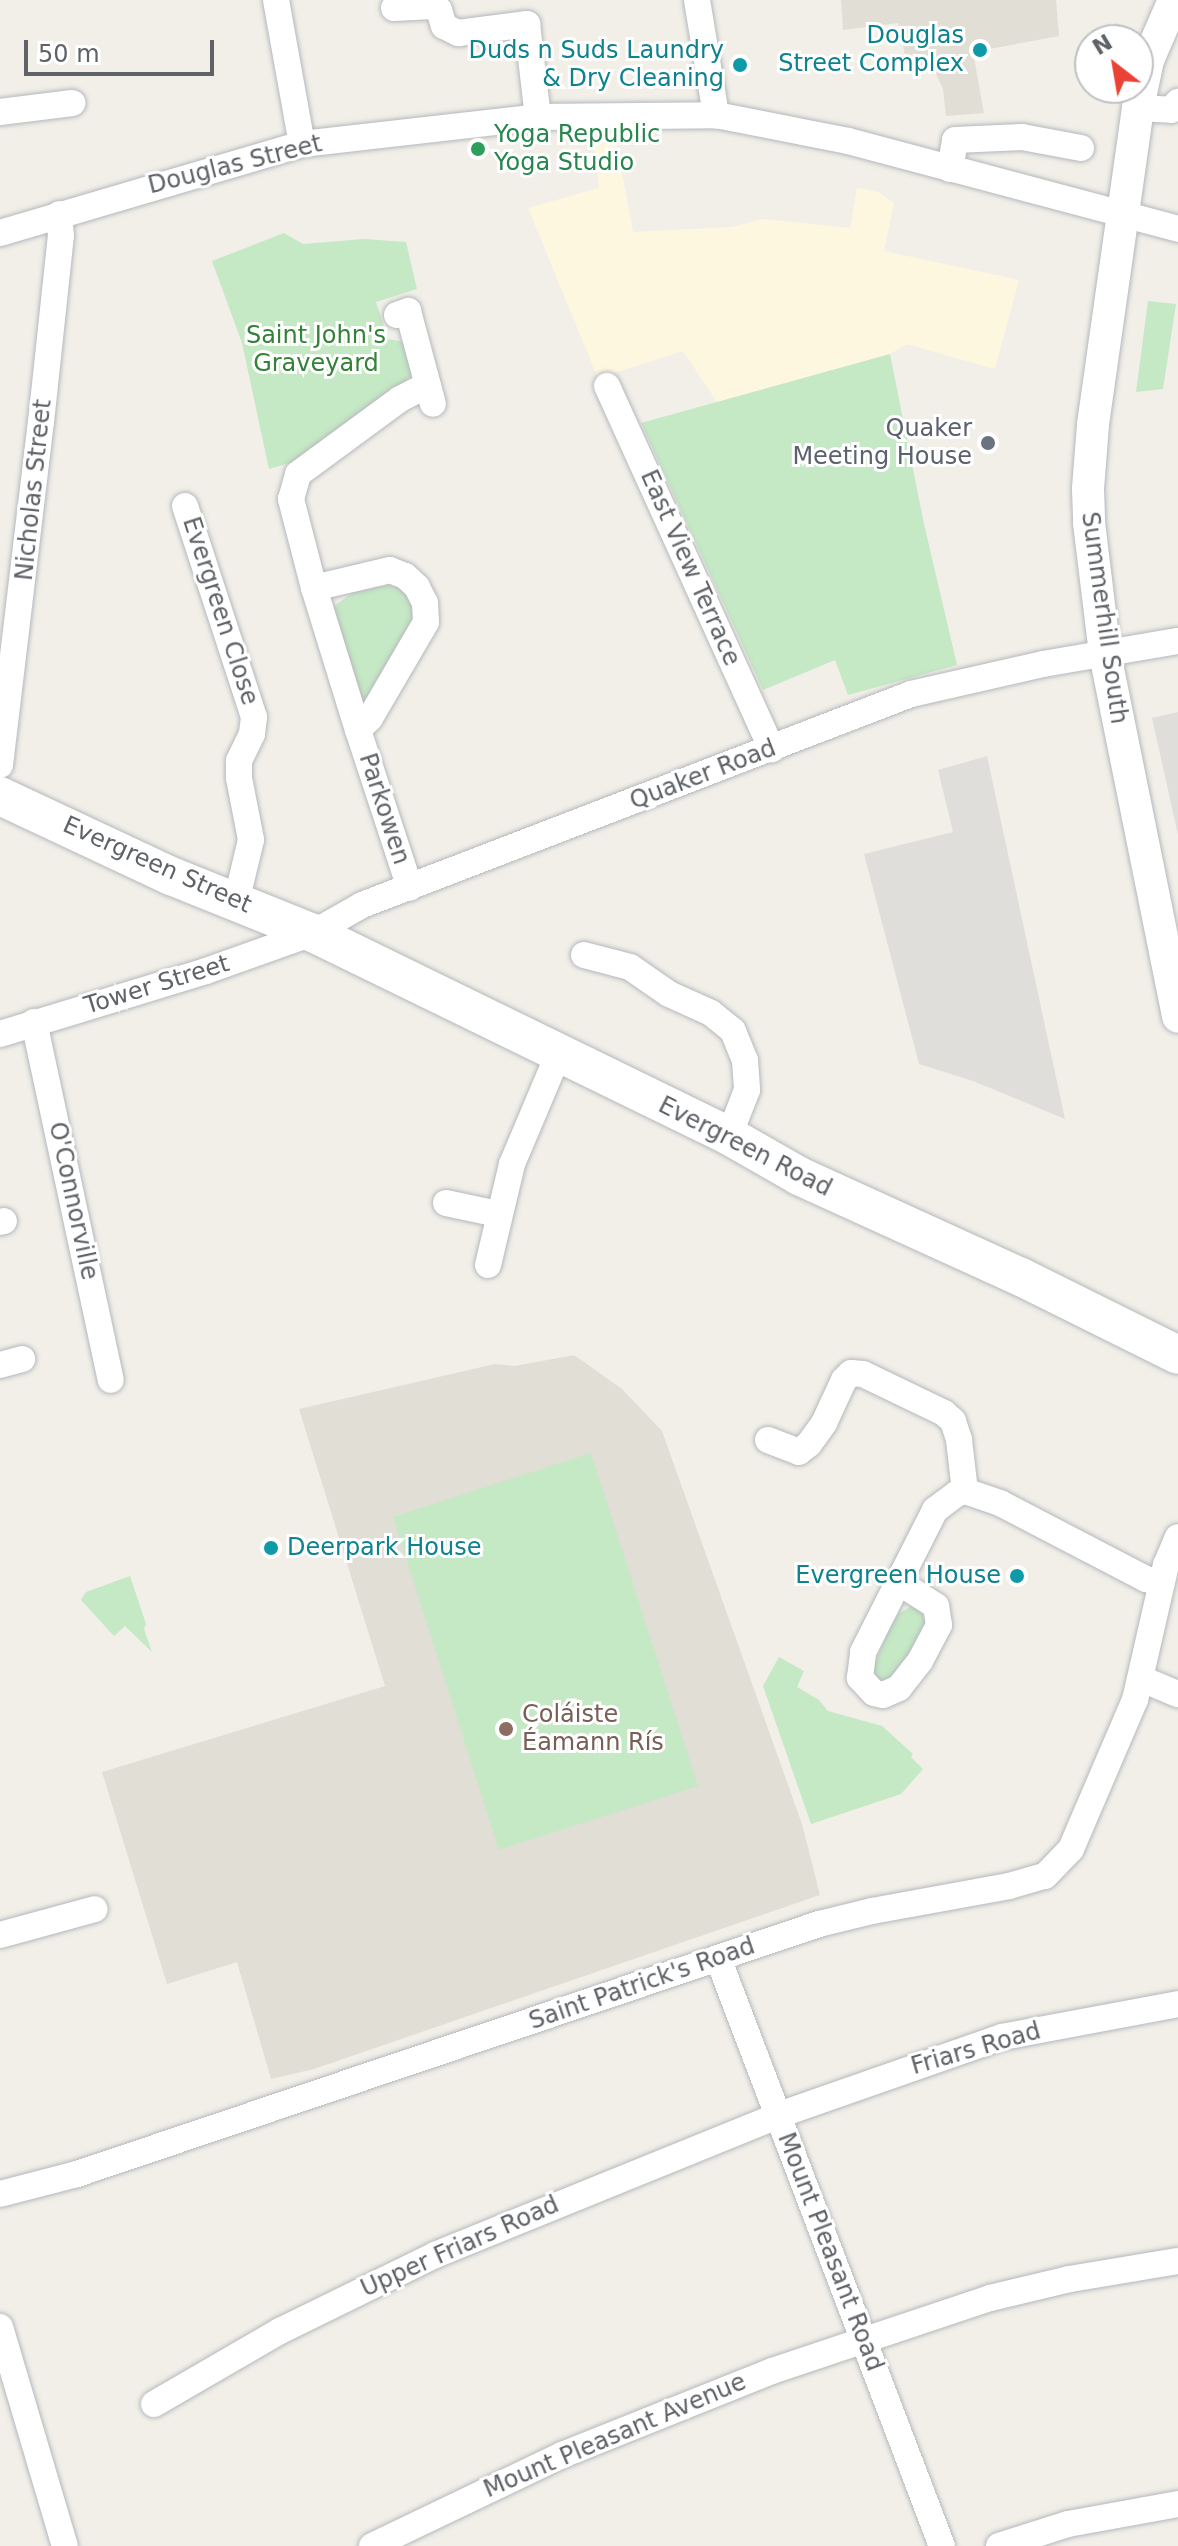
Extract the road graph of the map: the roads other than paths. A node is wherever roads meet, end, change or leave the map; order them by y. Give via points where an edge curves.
1 (276, 0) edge
2 (697, 0) edge
3 (1174, 0) edge
4 (394, 8) dead end
5 (1178, 102) edge
6 (72, 103) dead end
7 (1138, 108) junction
8 (0, 112) edge
9 (716, 115) junction
10 (538, 117) junction
11 (302, 144) junction
12 (1081, 148) dead end
13 (950, 169) junction
14 (59, 214) junction
15 (1122, 217) junction
16 (1178, 229) edge
17 (0, 233) edge
18 (397, 315) dead end
19 (607, 386) dead end
20 (185, 506) dead end
21 (314, 588) junction
22 (1178, 641) edge
23 (1105, 654) junction
24 (358, 730) junction
25 (772, 749) junction
26 (0, 765) edge
27 (0, 796) edge
28 (410, 888) junction
29 (236, 902) junction
30 (313, 933) junction
31 (584, 955) dead end
32 (1178, 1017) edge
33 (34, 1022) junction
34 (0, 1034) edge
35 (559, 1053) junction
36 (729, 1136) junction
37 (446, 1203) dead end
38 (498, 1214) junction
39 (488, 1265) dead end
40 (1178, 1355) edge
41 (111, 1380) dead end
42 (768, 1440) dead end
43 (965, 1491) junction
44 (1178, 1537) edge
45 (900, 1583) dead end
46 (1162, 1583) junction
47 (1142, 1679) junction
48 (1178, 1694) edge
49 (95, 1909) dead end
50 (0, 1935) edge
51 (718, 1958) junction
52 (1178, 2004) edge
53 (779, 2115) junction
54 (0, 2194) edge
55 (1178, 2261) edge
56 (0, 2327) edge
57 (864, 2340) junction
58 (154, 2404) dead end
59 (1178, 2504) edge
60 (65, 2546) edge
61 (372, 2546) edge
62 (942, 2546) edge
63 (999, 2546) edge

1 - 11 street
2 - 9 street
3 - 7 street, Summerhill South via 1148,60
4 - 10 street via 433,6 444,26 458,33 527,24
5 - 7 street via 1171,110
6 - 8 street
7 - 15 street, Summerhill South
9 - 10 street, Douglas Street
9 - 13 street, Douglas Street via 848,141
10 - 11 street, Douglas Street
11 - 14 street, Douglas Street
12 - 13 street via 1022,137 955,140
13 - 15 street, Douglas Street
14 - 17 street, Douglas Street
14 - 26 street, Nicholas Street via 61,236
15 - 16 street, Douglas Street
15 - 23 street, Summerhill South via 1090,456 1089,523
18 - 21 street via 408,311 430,395 400,399 298,474 291,499
19 - 25 street, East View Terrace
20 - 29 street, Evergreen Close via 254,717 239,761 251,840
21 - 24 street, Parkowen
21 - 24 street, Parkowen via 390,570 411,581 425,603 422,634
22 - 23 street, Quaker Road
23 - 25 street, Quaker Road via 929,689
23 - 32 street, Summerhill South
24 - 28 street, Parkowen
25 - 28 street, Quaker Road
27 - 29 main road, Evergreen Street
28 - 30 street, Quaker Road via 362,905
29 - 30 main road, Evergreen Street
30 - 33 street, Tower Street
30 - 35 main road, Evergreen Road
31 - 36 street via 630,967 733,1031 745,1060 747,1090
33 - 34 street, Tower Street
33 - 41 street, O'Connorville
35 - 36 main road, Evergreen Road
35 - 38 street via 512,1164
36 - 40 main road, Evergreen Road via 799,1176
37 - 38 street
38 - 39 street
42 - 43 street via 799,1452 824,1423 844,1380 851,1373 863,1374 953,1421
43 - 45 street via 935,1510
43 - 46 street
44 - 46 street, Saint Patrick's Road
46 - 47 street, Saint Patrick's Road
47 - 48 street
47 - 51 street, Saint Patrick's Road via 1082,1826 1065,1858 1045,1876 847,1916
49 - 50 street
51 - 53 street, Mount Pleasant Road
51 - 54 street, Saint Patrick's Road via 77,2174
52 - 53 street, Friars Road via 1002,2037
53 - 57 street, Mount Pleasant Road
53 - 58 street, Upper Friars Road via 435,2255 280,2331
55 - 57 street, Mount Pleasant Avenue via 990,2298
56 - 60 street
57 - 61 street, Mount Pleasant Avenue via 591,2443
57 - 62 street, Mount Pleasant Road
59 - 63 street via 1068,2524

